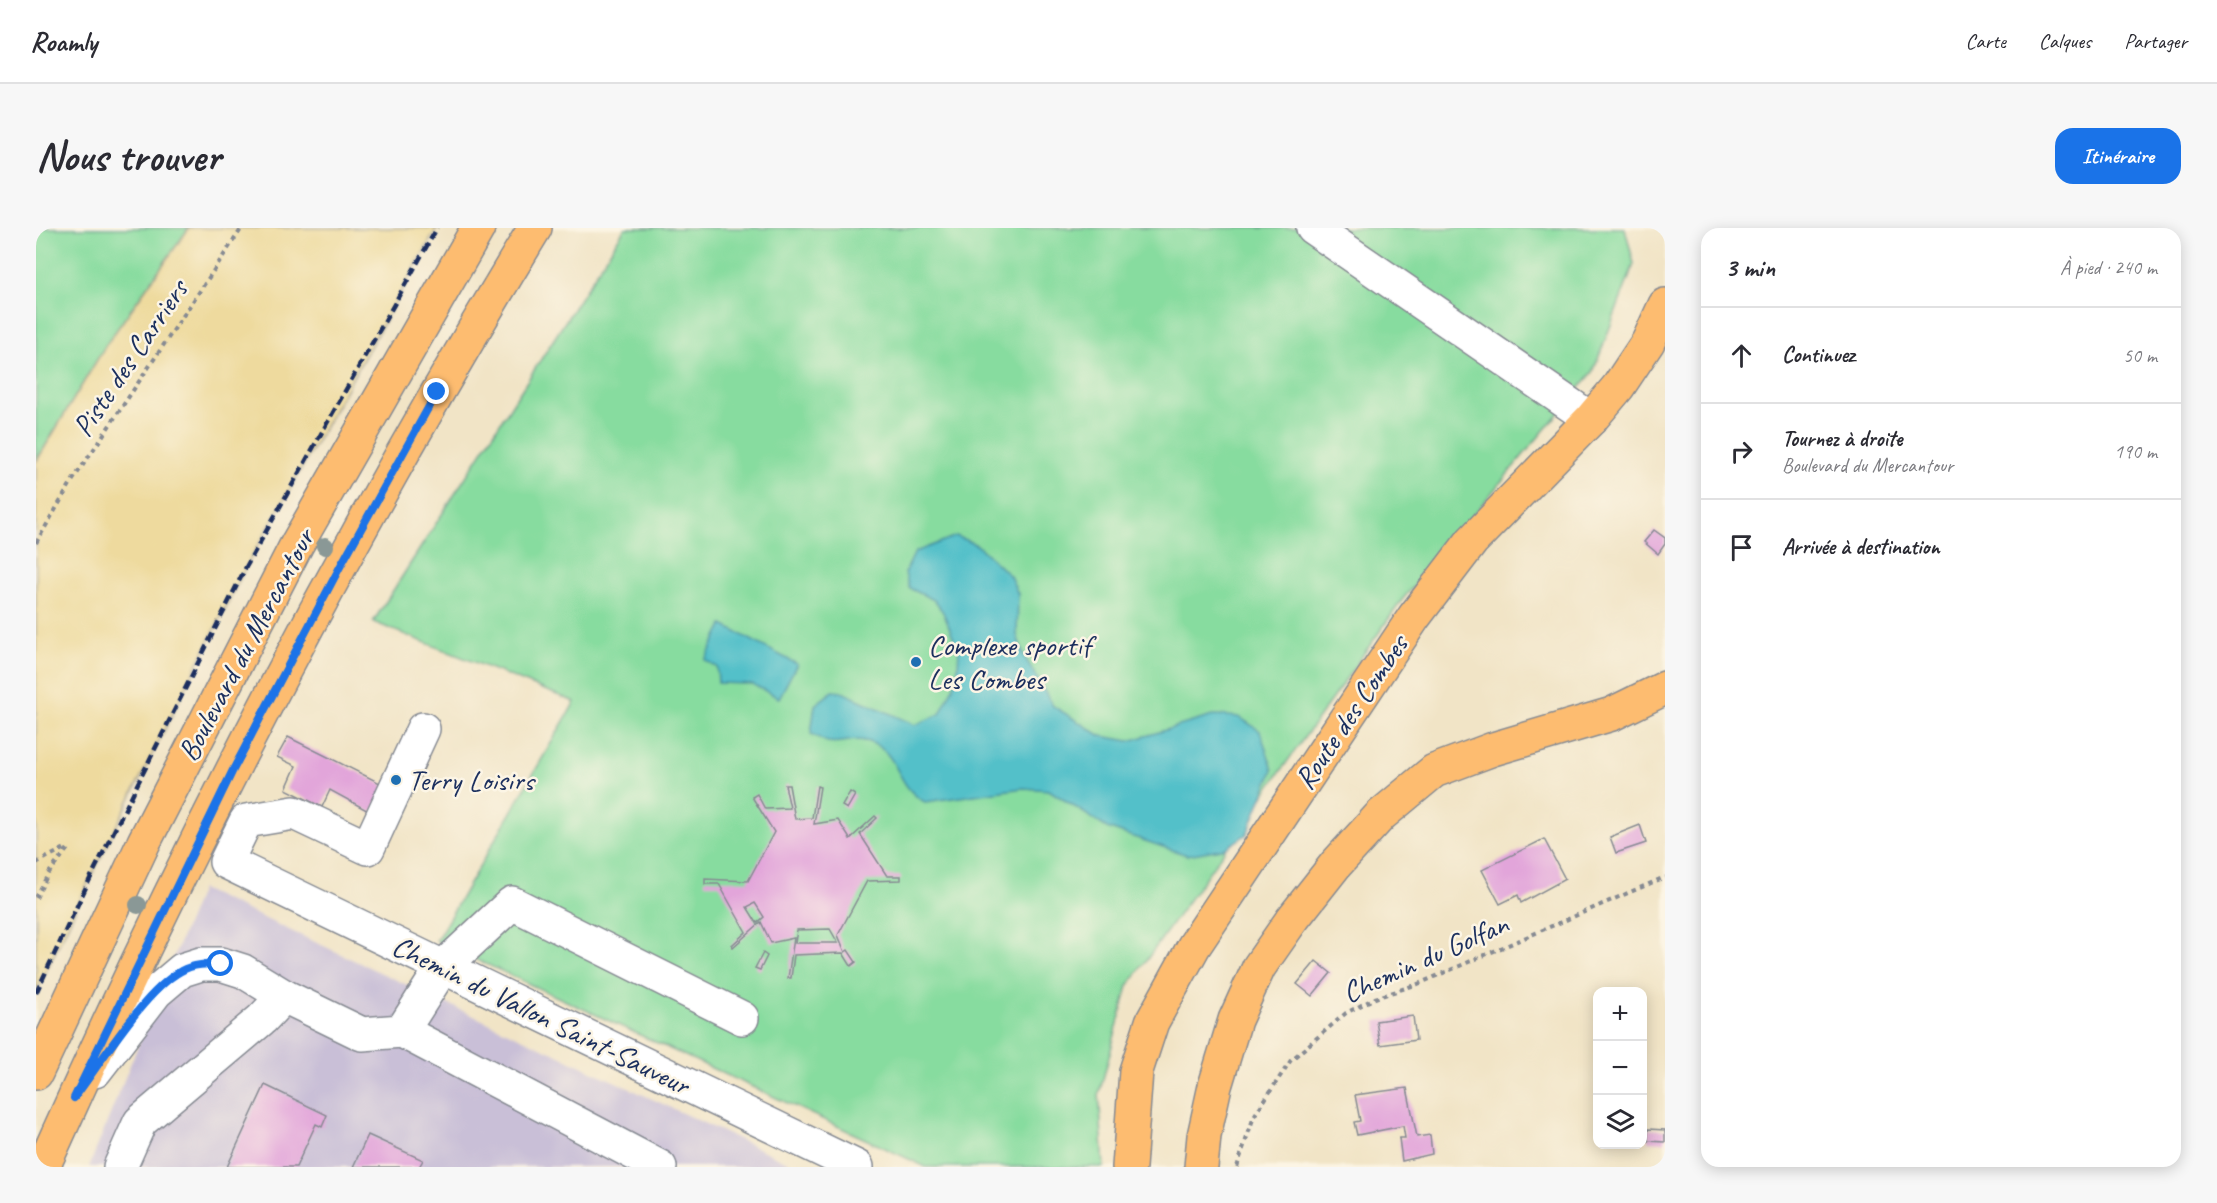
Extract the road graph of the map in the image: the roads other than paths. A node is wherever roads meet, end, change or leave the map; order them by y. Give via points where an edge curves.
1 (478, 228) edge
2 (535, 228) edge
3 (1313, 228) edge
4 (1665, 305) edge
5 (1591, 419) junction
6 (1665, 688) edge
7 (423, 729) dead end
8 (442, 969) junction
9 (284, 996) junction
10 (742, 1018) dead end
11 (402, 1031) junction
12 (36, 1073) edge
13 (74, 1098) junction
14 (47, 1161) edge
15 (120, 1167) edge
16 (660, 1167) edge
17 (857, 1167) edge
18 (1129, 1167) edge
19 (1201, 1167) edge

1 - 12 main road, Boulevard du Mercantour via 297,544 144,842
2 - 13 main road, Boulevard du Mercantour via 437,392 341,565 228,781
3 - 5 street
4 - 5 main road, Route des Combes via 1648,342
5 - 18 main road, Route des Combes via 1472,541 1414,617 1194,946 1152,1022 1136,1071
6 - 19 main road via 1612,714 1492,749 1434,771 1381,815 1297,913 1259,967 1235,1020 1215,1086
7 - 8 street, Chemin du Vallon Saint-Sauveur via 368,848 294,813 246,821 226,862
8 - 10 street via 512,903
8 - 11 street
8 - 17 street, Chemin du Vallon Saint-Sauveur
9 - 11 street via 362,1034
9 - 13 street via 243,971 221,964 201,964 182,970 138,1013
9 - 15 street via 140,1122
11 - 16 street
13 - 14 main road, Boulevard du Mercantour

